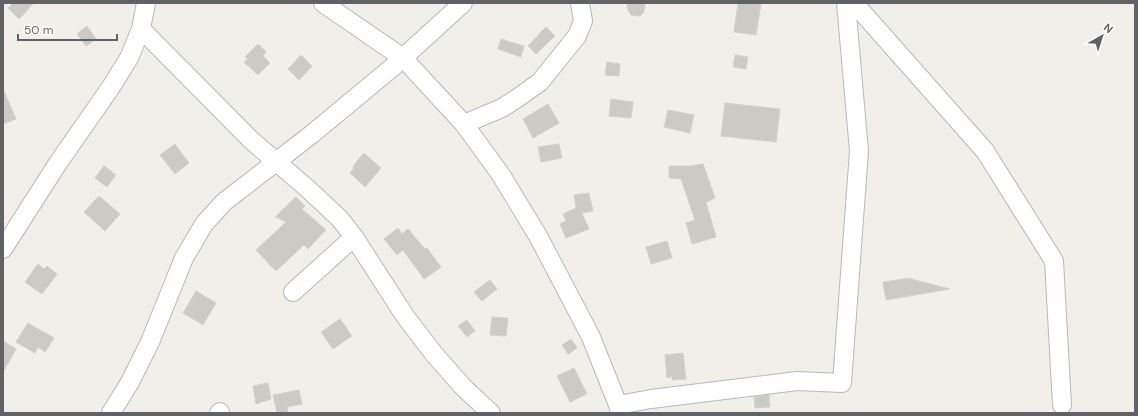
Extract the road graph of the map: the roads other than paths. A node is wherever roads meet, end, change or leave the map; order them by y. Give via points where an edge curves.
1 (146, 3) edge
2 (323, 3) edge
3 (580, 3) edge
4 (846, 3) edge
5 (854, 3) edge
6 (451, 7) edge
7 (141, 29) junction
8 (403, 58) junction
9 (464, 124) junction
10 (276, 161) junction
11 (354, 237) junction
12 (5, 239) edge
13 (292, 292) dead end
14 (1062, 405) dead end
15 (619, 409) edge
16 (111, 413) edge
17 (491, 413) edge

1 - 7 street
2 - 8 street
3 - 9 street via 583,21 577,36 540,82 502,108
4 - 15 street via 859,151 842,383 797,381 651,399
5 - 14 street via 985,150 1054,261
6 - 8 street
7 - 10 street via 251,140
7 - 12 street via 111,87
8 - 9 street
8 - 10 street
9 - 15 street via 501,176 538,236 591,337
10 - 11 street via 340,219
10 - 16 street via 224,202 204,224 184,258 150,342
11 - 13 street
11 - 17 street via 405,316 434,354 464,388

